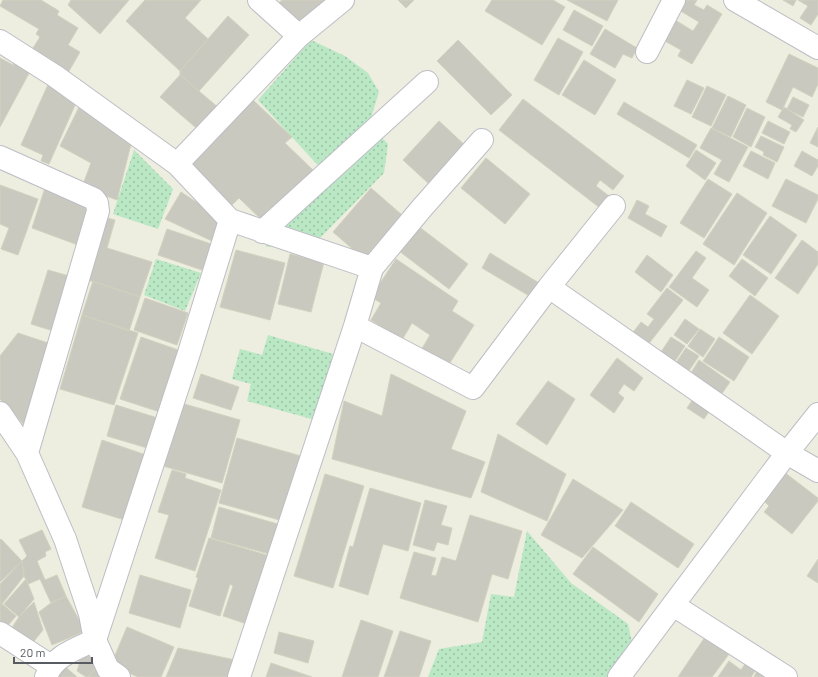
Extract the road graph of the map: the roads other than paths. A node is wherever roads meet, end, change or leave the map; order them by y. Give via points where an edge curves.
1 (259, 0) edge
2 (343, 0) edge
3 (674, 0) edge
4 (735, 0) edge
5 (299, 36) junction
6 (0, 41) edge
7 (818, 48) edge
8 (647, 52) dead end
9 (428, 82) dead end
10 (482, 140) dead end
11 (0, 158) edge
12 (177, 164) junction
13 (614, 206) dead end
14 (230, 220) junction
15 (262, 232) junction
16 (372, 268) junction
17 (549, 287) junction
18 (355, 326) junction
19 (0, 413) edge
20 (818, 414) edge
21 (787, 452) junction
22 (27, 453) junction
23 (818, 471) edge
24 (673, 605) junction
25 (0, 633) edge
26 (95, 640) junction
27 (48, 671) edge
28 (119, 677) edge
29 (240, 677) edge
30 (619, 677) edge
31 (786, 677) edge

1 - 5 street
2 - 5 street
3 - 8 street
4 - 7 street
5 - 12 street
6 - 12 street via 55,76
9 - 15 street
10 - 16 street
11 - 22 street via 94,199 98,211
12 - 14 street
13 - 17 street
14 - 15 street
14 - 26 street
15 - 16 street
16 - 18 street
17 - 18 street via 473,388
17 - 21 street
18 - 29 street
19 - 22 street
20 - 21 street
21 - 23 street
21 - 24 street
22 - 26 street via 66,539 90,614
24 - 30 street
24 - 31 street
25 - 27 street
26 - 27 street via 64,654
26 - 28 street via 108,669

